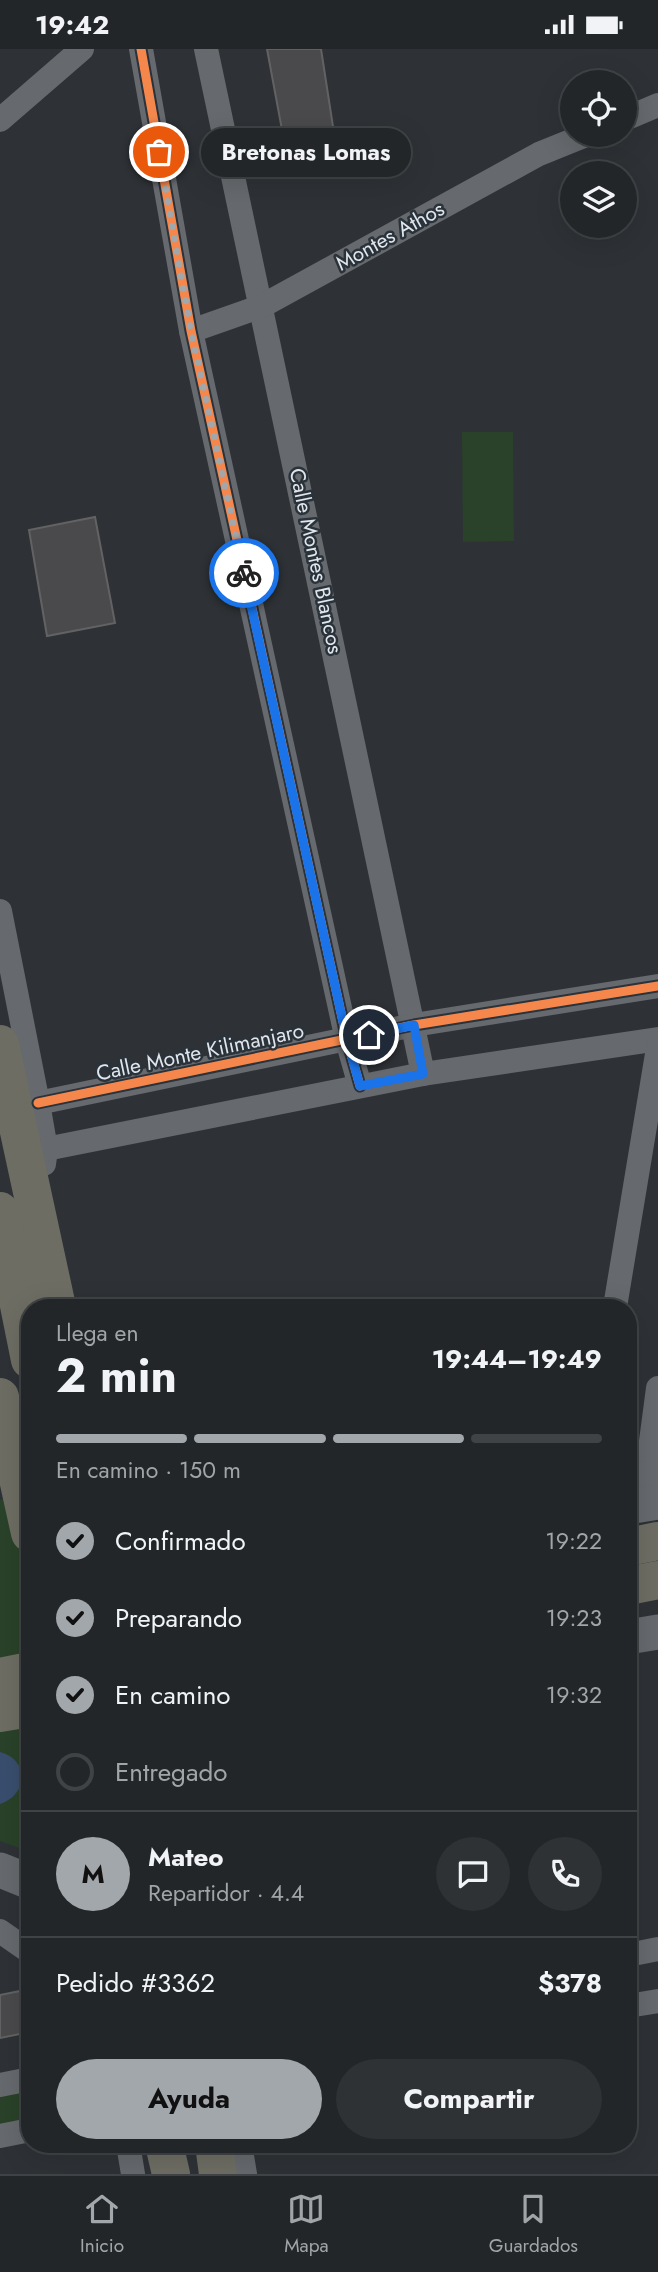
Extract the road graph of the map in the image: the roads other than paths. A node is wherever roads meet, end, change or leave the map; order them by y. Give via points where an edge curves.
1 (82, 49) edge
2 (141, 49) edge
3 (206, 49) edge
4 (658, 105) edge
5 (637, 114) edge
6 (0, 120) edge
7 (560, 146) edge
8 (262, 306) junction
9 (191, 331) junction
10 (0, 911) edge
11 (658, 986) edge
12 (414, 1025) junction
13 (658, 1039) edge
14 (347, 1040) junction
15 (0, 1044) edge
16 (658, 1048) edge
17 (423, 1074) junction
18 (360, 1086) junction
19 (38, 1103) junction
20 (46, 1149) junction
21 (0, 1211) edge
22 (40, 1231) junction
23 (55, 1299) edge
24 (616, 1299) edge
25 (21, 1315) edge
26 (658, 1388) edge
27 (0, 1397) edge
28 (21, 1466) edge
29 (0, 1471) edge
30 (644, 1489) edge
31 (21, 1492) edge
32 (658, 1541) edge
33 (637, 1545) edge
34 (658, 1580) edge
35 (637, 1584) edge
36 (658, 1632) edge
37 (637, 1636) edge
38 (21, 1673) edge
39 (0, 1677) edge
40 (21, 1709) edge
41 (0, 1713) edge
42 (0, 1870) edge
43 (21, 1878) edge
44 (0, 1931) edge
45 (21, 1946) edge
46 (658, 1949) edge
47 (637, 1953) edge
48 (658, 2001) edge
49 (637, 2004) edge
50 (21, 2081) edge
51 (0, 2085) edge
52 (21, 2132) edge
53 (0, 2136) edge
54 (130, 2153) edge
55 (166, 2153) edge
56 (214, 2157) edge
57 (133, 2174) edge
58 (171, 2174) edge
59 (245, 2174) edge

1 - 6 street
2 - 9 street
3 - 8 street, Calle Montes Blancos
4 - 5 street
7 - 8 street, Montes Athos
8 - 9 street, Montes Athos
8 - 12 street, Calle Montes Blancos
9 - 14 street
10 - 19 street
11 - 12 street, Calle Monte Kilimanjaro
12 - 14 street, Calle Monte Kilimanjaro
12 - 17 street, Calle Montes Blancos
13 - 17 street
14 - 18 street
14 - 19 street, Calle Monte Kilimanjaro
15 - 22 highway
16 - 24 street
17 - 18 street
18 - 20 street
19 - 20 street
20 - 22 street
21 - 25 highway
22 - 23 highway
26 - 30 street
27 - 31 highway
28 - 29 main road
32 - 33 highway
34 - 35 highway
36 - 37 main road
38 - 39 highway
40 - 41 highway
42 - 43 main road
44 - 45 street
46 - 47 street
48 - 49 street
50 - 51 street
52 - 53 street
54 - 57 street
55 - 58 highway
56 - 59 street

